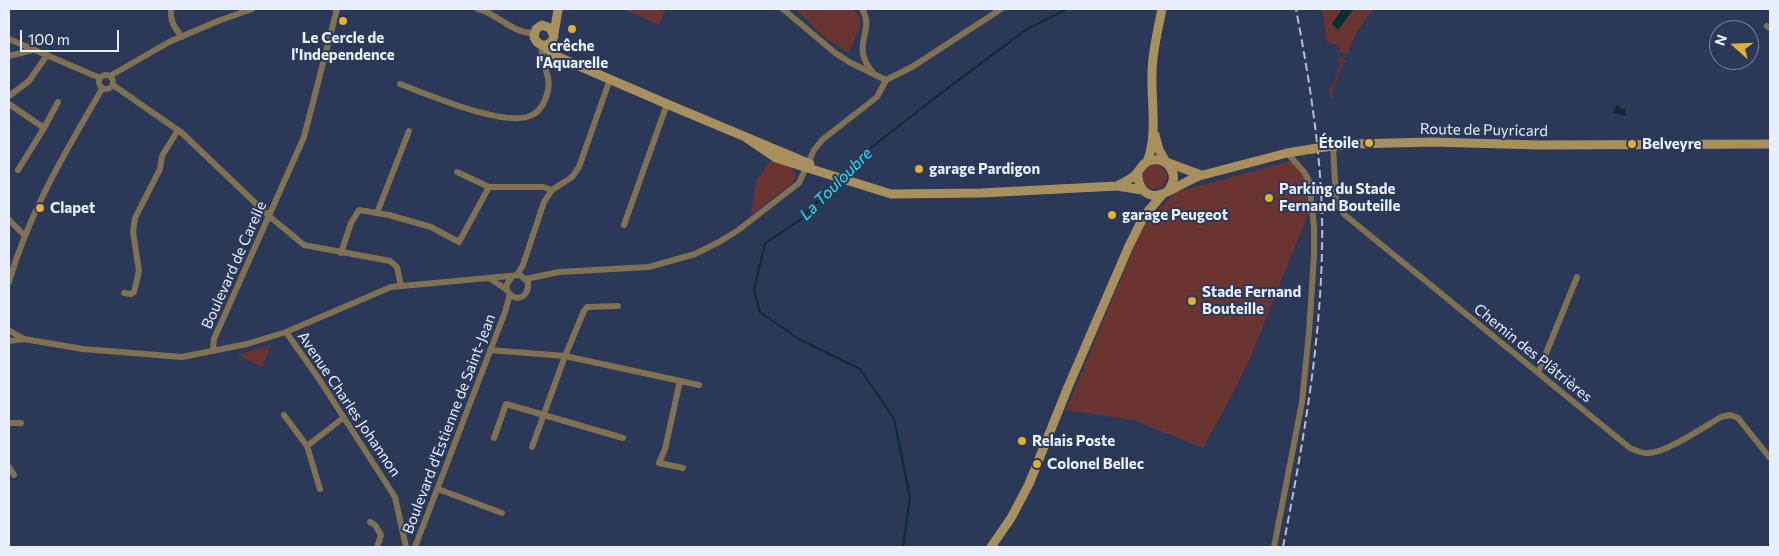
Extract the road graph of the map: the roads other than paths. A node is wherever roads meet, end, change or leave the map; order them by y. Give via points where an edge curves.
1 (171, 9) edge
2 (252, 9) edge
3 (337, 9) edge
4 (478, 9) edge
5 (553, 9) edge
6 (558, 9) edge
7 (783, 9) edge
8 (862, 9) edge
9 (1001, 9) edge
10 (1162, 9) edge
11 (546, 26) junction
12 (534, 33) junction
13 (182, 36) junction
14 (9, 40) edge
15 (548, 42) junction
16 (33, 50) junction
17 (47, 55) junction
18 (9, 56) edge
19 (875, 74) junction
20 (110, 76) junction
21 (100, 78) junction
22 (610, 79) junction
23 (886, 80) junction
24 (400, 84) dead end
25 (113, 85) junction
26 (102, 89) junction
27 (9, 96) edge
28 (58, 102) dead end
29 (9, 104) edge
30 (667, 104) junction
31 (1153, 121) junction
32 (44, 128) junction
33 (178, 130) junction
34 (409, 131) dead end
35 (1770, 144) edge
36 (1329, 146) junction
37 (1287, 153) junction
38 (1147, 162) junction
39 (808, 165) junction
40 (1168, 165) junction
41 (18, 170) dead end
42 (457, 172) dead end
43 (1138, 172) junction
44 (1200, 175) junction
45 (1117, 186) junction
46 (489, 187) junction
47 (552, 190) junction
48 (1143, 191) junction
49 (1165, 193) junction
50 (377, 213) junction
51 (269, 216) junction
52 (1144, 216) junction
53 (9, 220) edge
54 (624, 225) dead end
55 (24, 235) junction
56 (341, 253) junction
57 (1577, 277) dead end
58 (491, 279) junction
59 (521, 279) junction
60 (9, 282) edge
61 (401, 286) junction
62 (508, 292) junction
63 (124, 293) dead end
64 (517, 298) junction
65 (618, 306) dead end
66 (506, 309) junction
67 (9, 330) edge
68 (286, 332) junction
69 (24, 339) junction
70 (9, 340) edge
71 (213, 350) junction
72 (490, 350) junction
73 (565, 356) junction
74 (1538, 373) junction
75 (680, 381) junction
76 (699, 385) dead end
77 (544, 415) junction
78 (284, 416) dead end
79 (343, 418) junction
80 (21, 422) dead end
81 (9, 423) edge
82 (494, 438) dead end
83 (623, 438) dead end
84 (307, 446) junction
85 (532, 447) dead end
86 (1770, 458) edge
87 (9, 467) edge
88 (683, 468) dead end
89 (14, 476) dead end
90 (320, 489) dead end
91 (438, 489) junction
92 (502, 513) dead end
93 (370, 522) dead end
94 (377, 547) edge
95 (406, 547) edge
96 (415, 547) edge
97 (991, 547) edge
98 (1274, 547) edge

1 - 13 street via 172,24
2 - 13 street
3 - 51 street, Boulevard de Carelle via 304,137
4 - 12 street via 490,12 519,32
5 - 11 main road
6 - 15 main road
7 - 19 street via 834,52
8 - 19 street via 866,20 862,51 865,62
9 - 23 street via 912,67
10 - 31 main road via 1152,72
11 - 12 main road via 539,27
11 - 15 main road via 550,28
12 - 15 main road via 535,40
13 - 20 street
14 - 16 street
15 - 22 main road via 547,49 556,56
15 - 24 street via 543,61 549,88 541,107 532,115 516,119 491,114
16 - 17 street
16 - 18 street
17 - 21 street
17 - 27 street via 29,81
19 - 23 street
20 - 21 street
20 - 25 street
21 - 26 street
22 - 30 main road
22 - 47 street via 579,167 572,177
23 - 39 street via 877,97 822,140
25 - 26 street
25 - 33 street
26 - 55 street via 46,188
28 - 32 street
29 - 32 street
30 - 39 main road via 745,137 776,158
30 - 54 street
31 - 38 main road
31 - 40 main road via 1156,140
32 - 41 street
33 - 51 street
33 - 63 street via 162,156 160,169 135,218 133,232 139,277 134,292
34 - 50 street
35 - 36 main road, Route de Puyricard via 1431,142
36 - 37 main road, Route de Puyricard, bridge
36 - 74 street, Chemin des Plâtrières via 1336,198 1345,215
37 - 44 main road, Route de Puyricard
37 - 98 street via 1309,181 1314,256 1302,402
38 - 40 main road via 1160,160
38 - 43 main road
39 - 45 main road via 891,194
39 - 59 street, Boulevard d'Estienne de Saint-Jean via 799,183 737,231 695,254 649,267 559,272
40 - 44 main road, Route de Puyricard via 1185,174
40 - 49 main road via 1174,176
42 - 46 street
43 - 45 main road
43 - 48 main road
44 - 49 main road, Route de Puyricard
45 - 48 main road
46 - 47 street via 543,187
46 - 50 street via 459,242 431,227
47 - 59 street via 544,202
48 - 49 main road via 1155,196
48 - 52 main road via 1147,200
49 - 52 main road
50 - 56 street via 359,210
51 - 56 street via 304,245
51 - 71 street, Boulevard de Carelle via 214,339
52 - 97 main road via 1029,484
53 - 55 street
55 - 60 street
56 - 61 street via 390,261 397,267
57 - 74 street
58 - 59 street
58 - 61 street
58 - 62 street
59 - 62 street, Boulevard d'Estienne de Saint-Jean via 507,283
59 - 64 street, Boulevard d'Estienne de Saint-Jean via 524,295
61 - 68 street via 371,295
62 - 64 street
62 - 66 street, Boulevard d'Estienne de Saint-Jean
64 - 66 street, Boulevard d'Estienne de Saint-Jean
65 - 73 street via 587,307
66 - 72 street, Boulevard d'Estienne de Saint-Jean
67 - 69 street, Boulevard de Carelle
67 - 70 street
68 - 71 street
68 - 79 street, Avenue Charles Johannon
69 - 70 street, Boulevard de Carelle
69 - 71 street, Boulevard de Carelle via 84,349 182,356
72 - 73 street
72 - 91 street, Boulevard d'Estienne de Saint-Jean
73 - 75 street
73 - 77 street
74 - 86 street, Chemin des Plâtrières via 1638,452 1664,449 1730,415 1738,418
75 - 76 street
75 - 88 street via 660,462
77 - 82 street via 506,404
77 - 83 street
77 - 85 street
78 - 84 street
79 - 84 street
79 - 95 street, Avenue Charles Johannon via 395,497
80 - 81 street
84 - 90 street
87 - 89 street
91 - 92 street
91 - 96 street, Boulevard d'Estienne de Saint-Jean
93 - 94 street via 381,534

